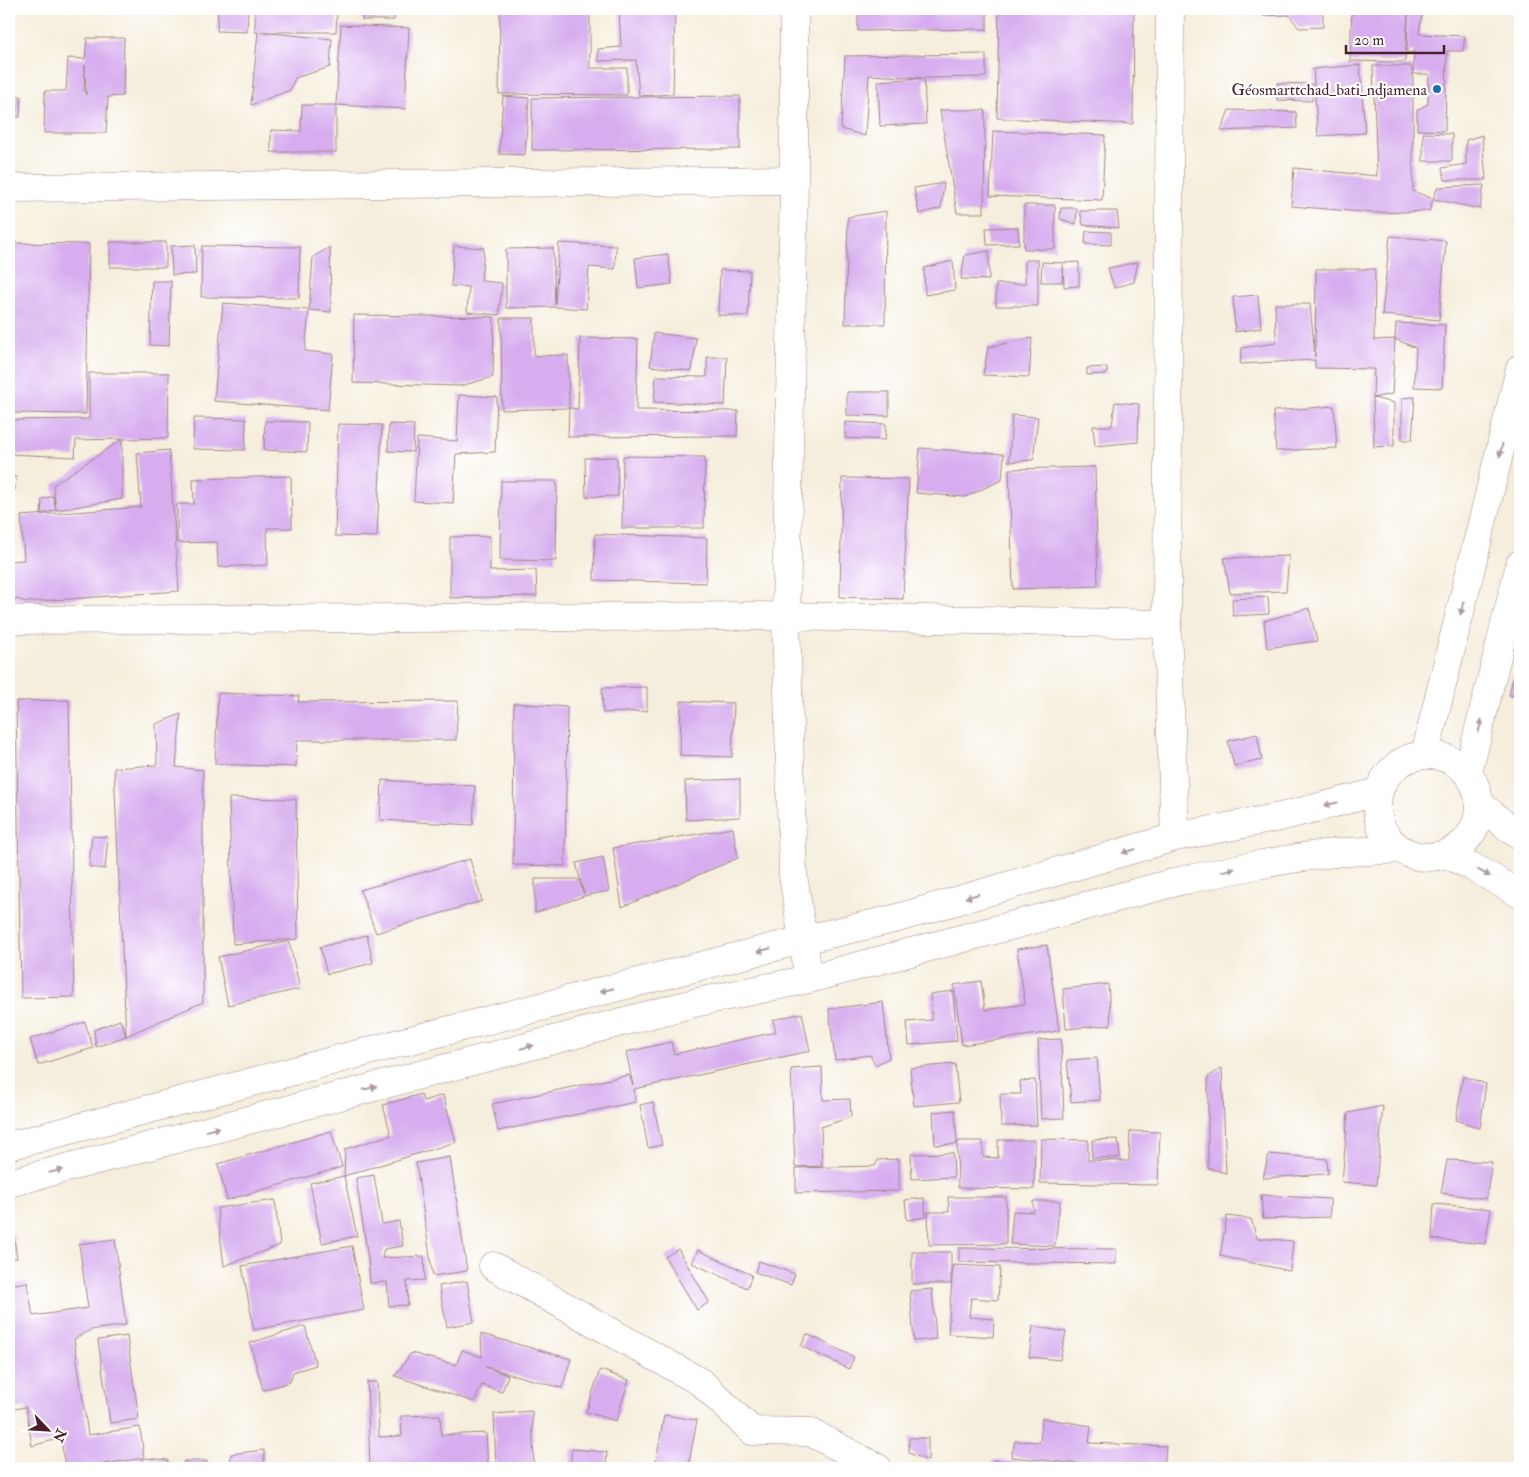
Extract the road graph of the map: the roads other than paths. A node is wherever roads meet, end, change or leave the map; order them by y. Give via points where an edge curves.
1 (794, 9) edge
2 (1170, 9) edge
3 (794, 180) junction
4 (9, 188) edge
5 (1520, 369) edge
6 (1520, 564) edge
7 (786, 616) junction
8 (9, 620) edge
9 (1167, 624) junction
10 (1426, 754) junction
11 (1468, 773) junction
12 (1378, 792) junction
13 (1480, 803) junction
14 (1520, 836) edge
15 (1175, 838) junction
16 (1399, 849) junction
17 (1446, 854) junction
18 (1520, 894) edge
19 (802, 940) junction
20 (809, 979) junction
21 (9, 1146) edge
22 (9, 1183) edge
23 (493, 1266) dead end
24 (878, 1468) edge

1 - 3 street
2 - 9 street
3 - 4 street
3 - 7 street
5 -> 10 street
11 -> 6 street
7 - 8 street
7 - 9 street
7 - 19 street via 793,875
9 - 15 street
10 - 11 street via 1456,762
10 - 12 street via 1395,765
11 - 13 street
12 -> 15 street via 1280,817
12 - 16 street via 1376,808 1380,824 1388,839
13 - 14 street
13 - 17 street via 1471,834
15 -> 19 street via 894,919
16 - 17 street via 1414,856 1430,858
20 -> 16 street via 1242,867 1335,853
17 -> 18 street
19 - 20 street
19 -> 21 street
22 -> 20 street via 694,1002
23 - 24 street via 702,1383 752,1431 810,1432

